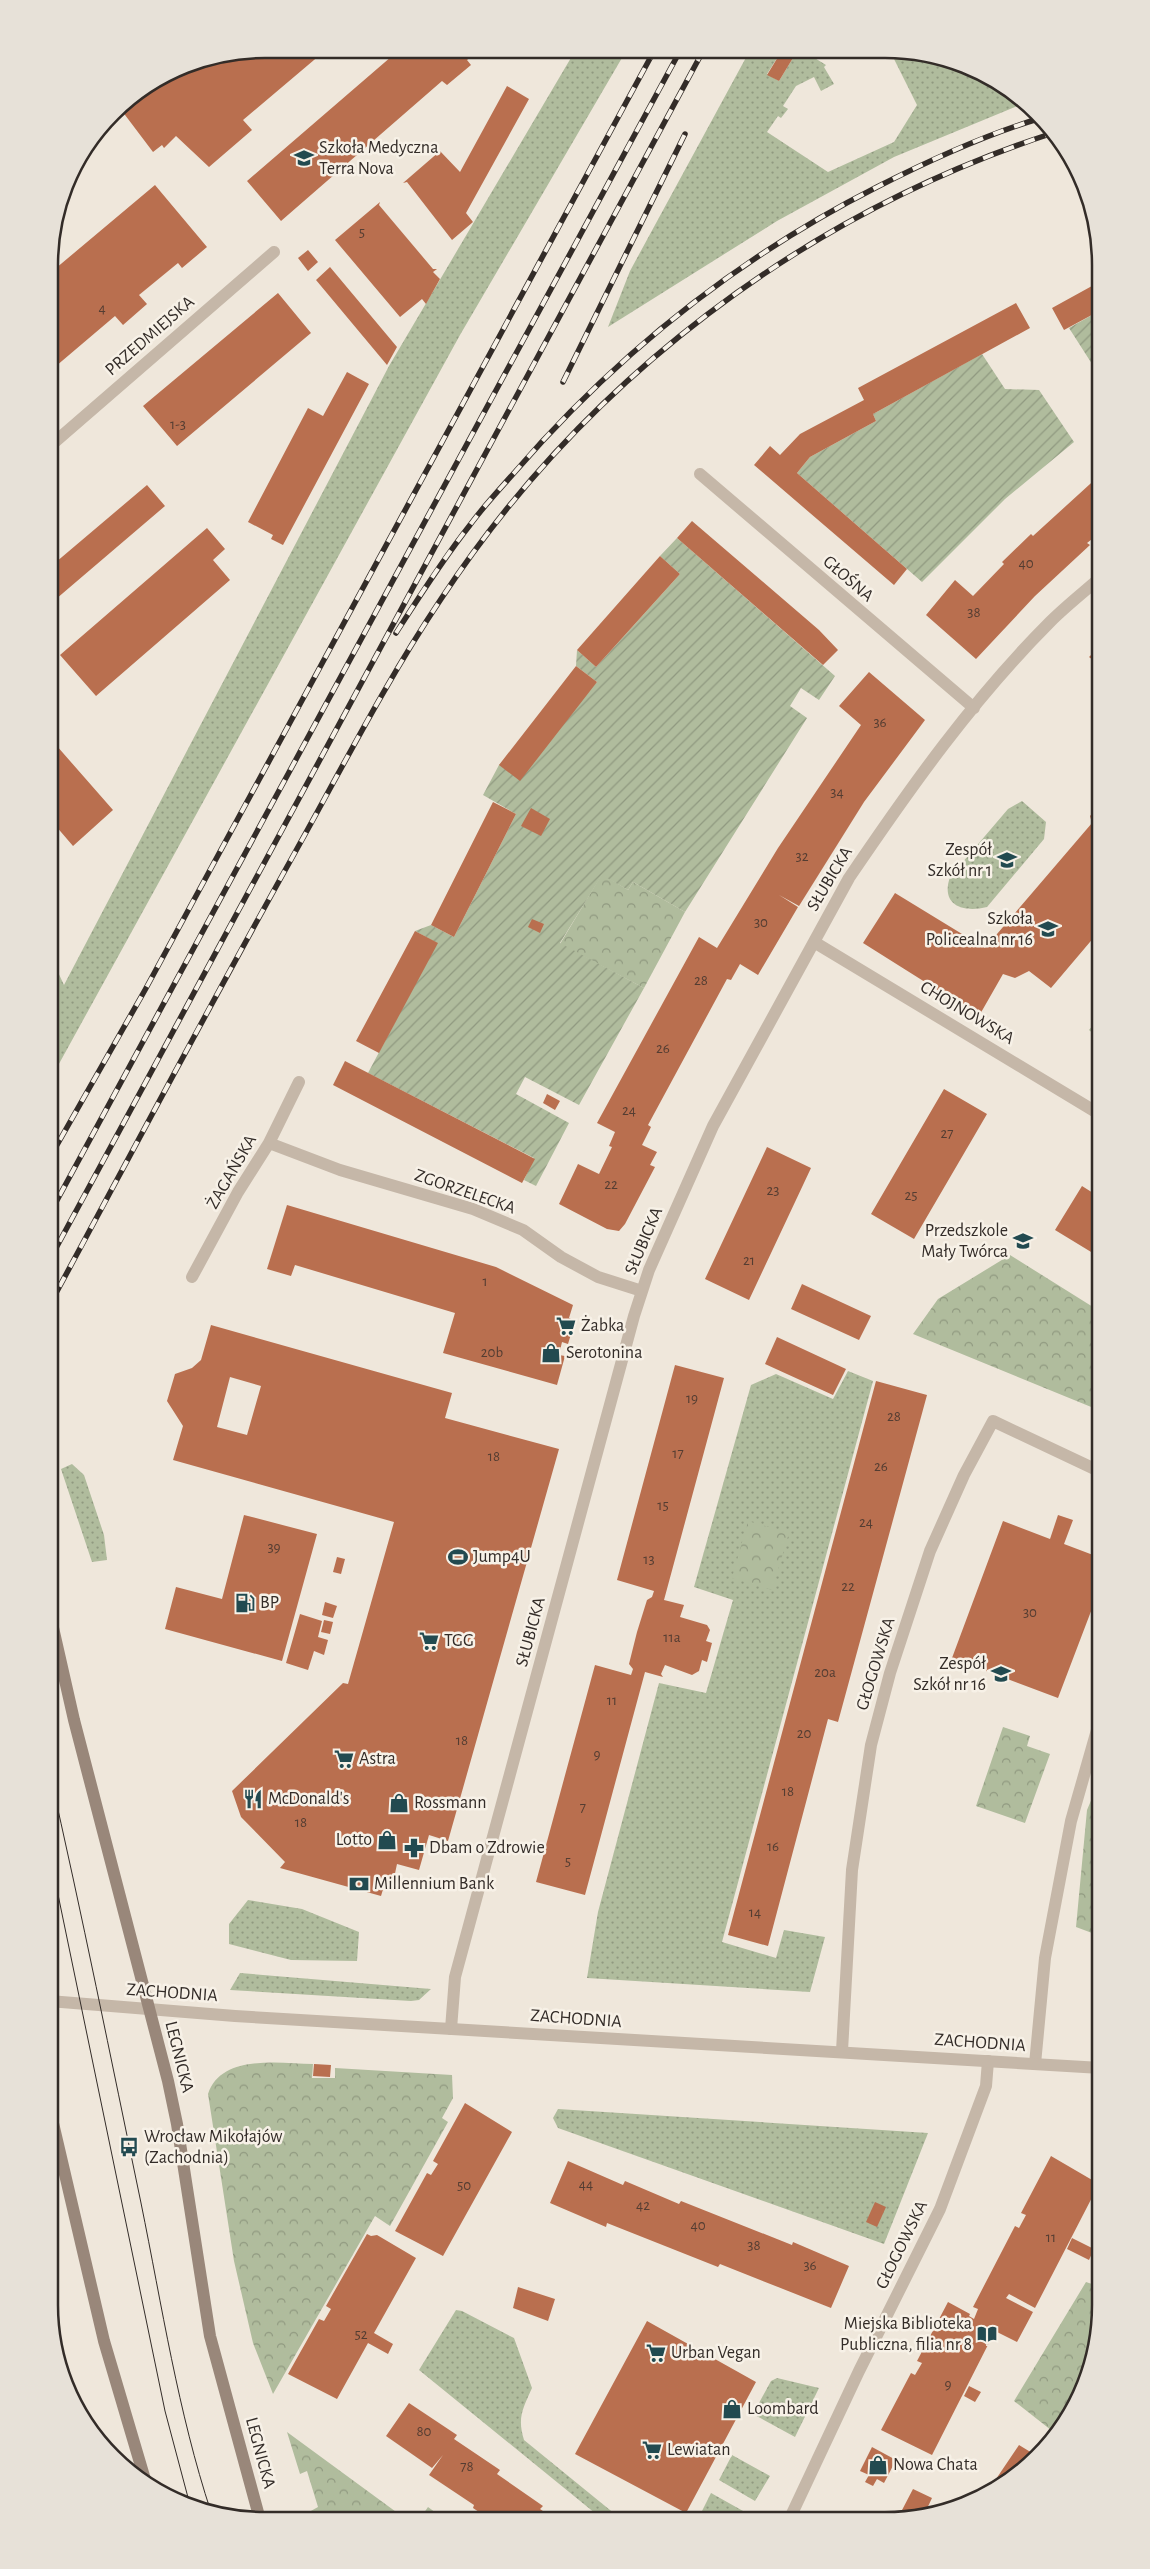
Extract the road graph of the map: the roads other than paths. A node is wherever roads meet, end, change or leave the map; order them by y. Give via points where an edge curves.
1 (274, 252) dead end
2 (58, 439) edge
3 (700, 474) dead end
4 (1092, 585) edge
5 (974, 708) junction
6 (814, 942) junction
7 (299, 1082) dead end
8 (1092, 1110) edge
9 (269, 1142) junction
10 (192, 1277) dead end
11 (642, 1291) junction
12 (1092, 1468) edge
13 (58, 1650) edge
14 (1092, 1746) edge
15 (58, 2002) edge
16 (148, 2008) junction
17 (451, 2029) junction
18 (842, 2051) junction
19 (988, 2061) junction
20 (1035, 2064) junction
21 (1092, 2067) edge
22 (58, 2144) edge
23 (143, 2473) edge
24 (259, 2512) edge
25 (793, 2512) edge

1 - 2 street, PRZEDMIEJSKA
3 - 5 street, GŁOŚNA
4 - 5 street, SŁUBICKA via 1051,622
5 - 6 street, SŁUBICKA via 932,759 849,878
6 - 8 street, CHOJNOWSKA
6 - 11 street, SŁUBICKA via 713,1126
7 - 9 street, ŻAGAŃSKA
9 - 10 street, ŻAGAŃSKA
9 - 11 street, ZGORZELECKA via 340,1170 473,1209 522,1230 598,1277
11 - 17 street, SŁUBICKA via 455,1977
12 - 18 street, GŁOGOWSKA via 993,1421 964,1474 930,1551 890,1673 871,1745 852,1870
13 - 16 main road, LEGNICKA
14 - 20 street via 1074,1807 1045,1958
15 - 16 street, ZACHODNIA
16 - 17 street, ZACHODNIA
16 - 24 main road, LEGNICKA via 177,2124 210,2336
17 - 18 street, ZACHODNIA
18 - 19 street, ZACHODNIA
19 - 20 street, ZACHODNIA
19 - 25 street, GŁOGOWSKA via 986,2086 940,2209
20 - 21 street, ZACHODNIA
22 - 23 main road via 104,2341

